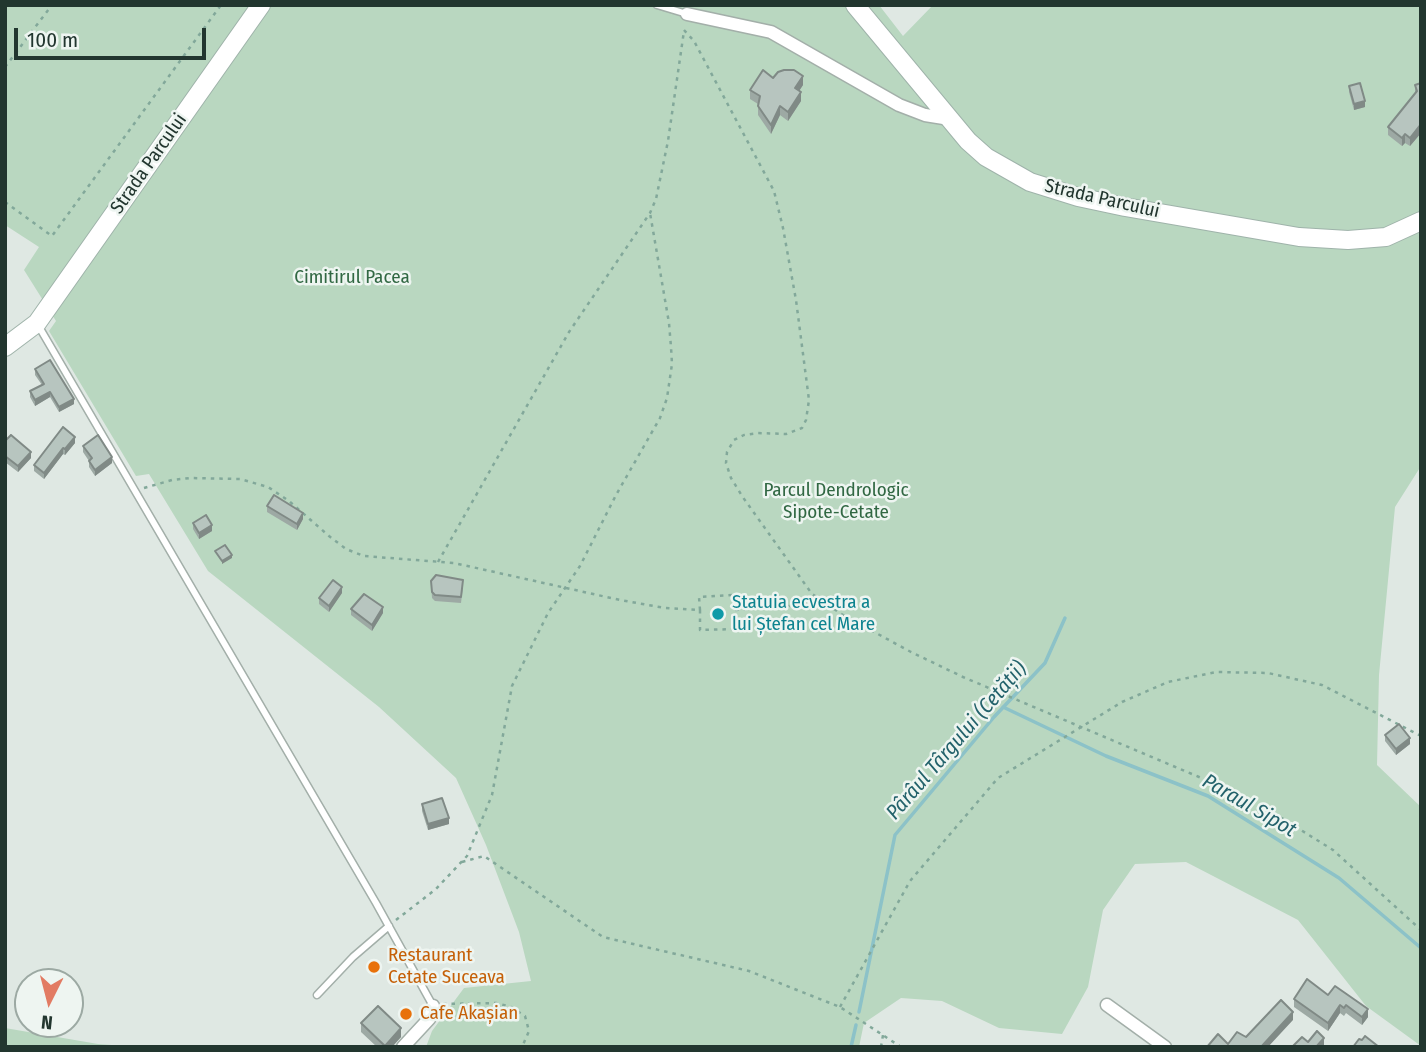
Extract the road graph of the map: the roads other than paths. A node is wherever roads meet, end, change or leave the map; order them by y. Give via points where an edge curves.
1 (261, 5) edge
2 (657, 5) edge
3 (855, 5) edge
4 (687, 14) joint
5 (950, 119) junction
6 (1421, 221) edge
7 (37, 323) junction
8 (5, 347) edge
9 (389, 926) junction
10 (317, 995) dead end
11 (1107, 1004) dead end
12 (433, 1006) joint
13 (403, 1047) edge
14 (1165, 1047) edge

1 - 7 main road, Strada Parcului
2 - 4 lane
3 - 5 main road, Strada Parcului
4 - 5 street via 771,32 899,105
5 - 6 main road, Strada Parcului via 986,157 1008,171 1090,200 1326,239 1386,237
7 - 8 main road, Strada Parcului
7 - 9 lane
9 - 10 lane
9 - 12 lane
11 - 14 street
12 - 13 street via 429,1019

